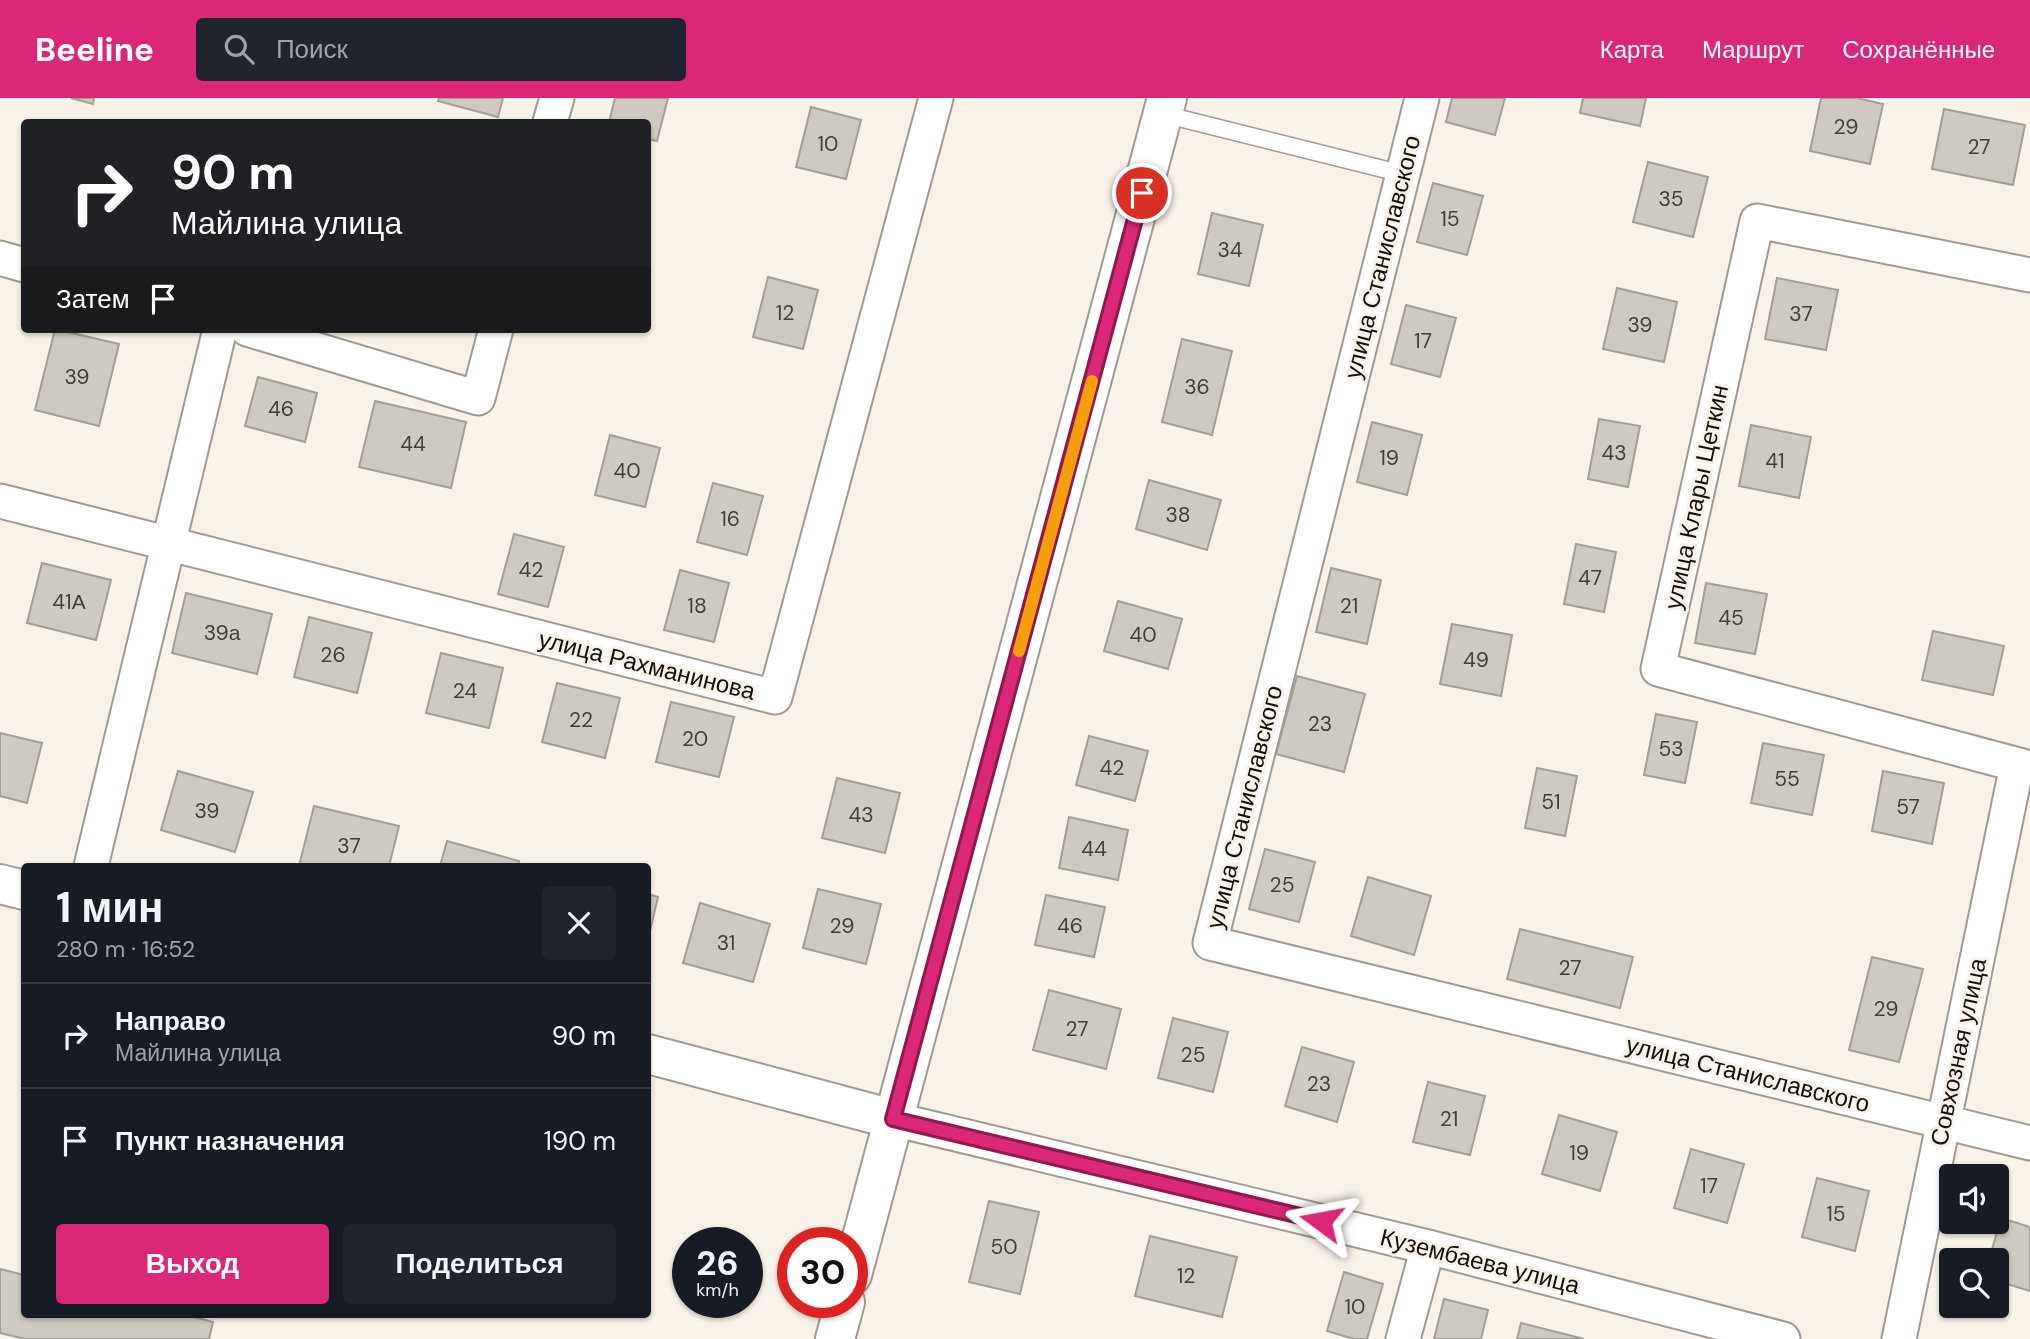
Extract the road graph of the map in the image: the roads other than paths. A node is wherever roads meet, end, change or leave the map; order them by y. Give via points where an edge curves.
1 (556, 98) edge
2 (936, 98) edge
3 (1422, 98) edge
4 (1165, 106) edge
5 (551, 119) edge
6 (1403, 174) junction
7 (0, 258) edge
8 (21, 264) edge
9 (2030, 275) edge
10 (219, 333) edge
11 (260, 333) edge
12 (495, 333) edge
13 (0, 501) edge
14 (168, 544) junction
15 (2024, 766) edge
16 (91, 863) edge
17 (0, 884) edge
18 (21, 889) edge
19 (651, 1055) edge
20 (893, 1119) junction
21 (1944, 1122) junction
22 (2030, 1143) edge
23 (865, 1227) edge
24 (1428, 1247) junction
25 (841, 1318) edge
26 (835, 1339) edge
27 (1403, 1339) edge
28 (1783, 1339) edge
29 (1899, 1339) edge

1 - 5 street
2 - 14 street, улица Рахманинова via 775,697
3 - 6 street, улица Станиславского
4 - 6 lane
4 - 20 main road
6 - 21 street, улица Станиславского via 1210,943
7 - 8 street
9 - 15 street, улица Клары Цеткин via 1756,221 1658,669
10 - 14 street
11 - 12 street via 478,398
13 - 14 street, улица Рахманинова
14 - 16 street
15 - 21 street, Совхозная улица
17 - 18 main road
19 - 20 main road, Кузембаева улица
20 - 23 main road
20 - 24 street, Кузембаева улица
21 - 22 street, улица Станиславского
21 - 29 street, Совхозная улица
24 - 27 street
24 - 28 street, Кузембаева улица
25 - 26 main road

